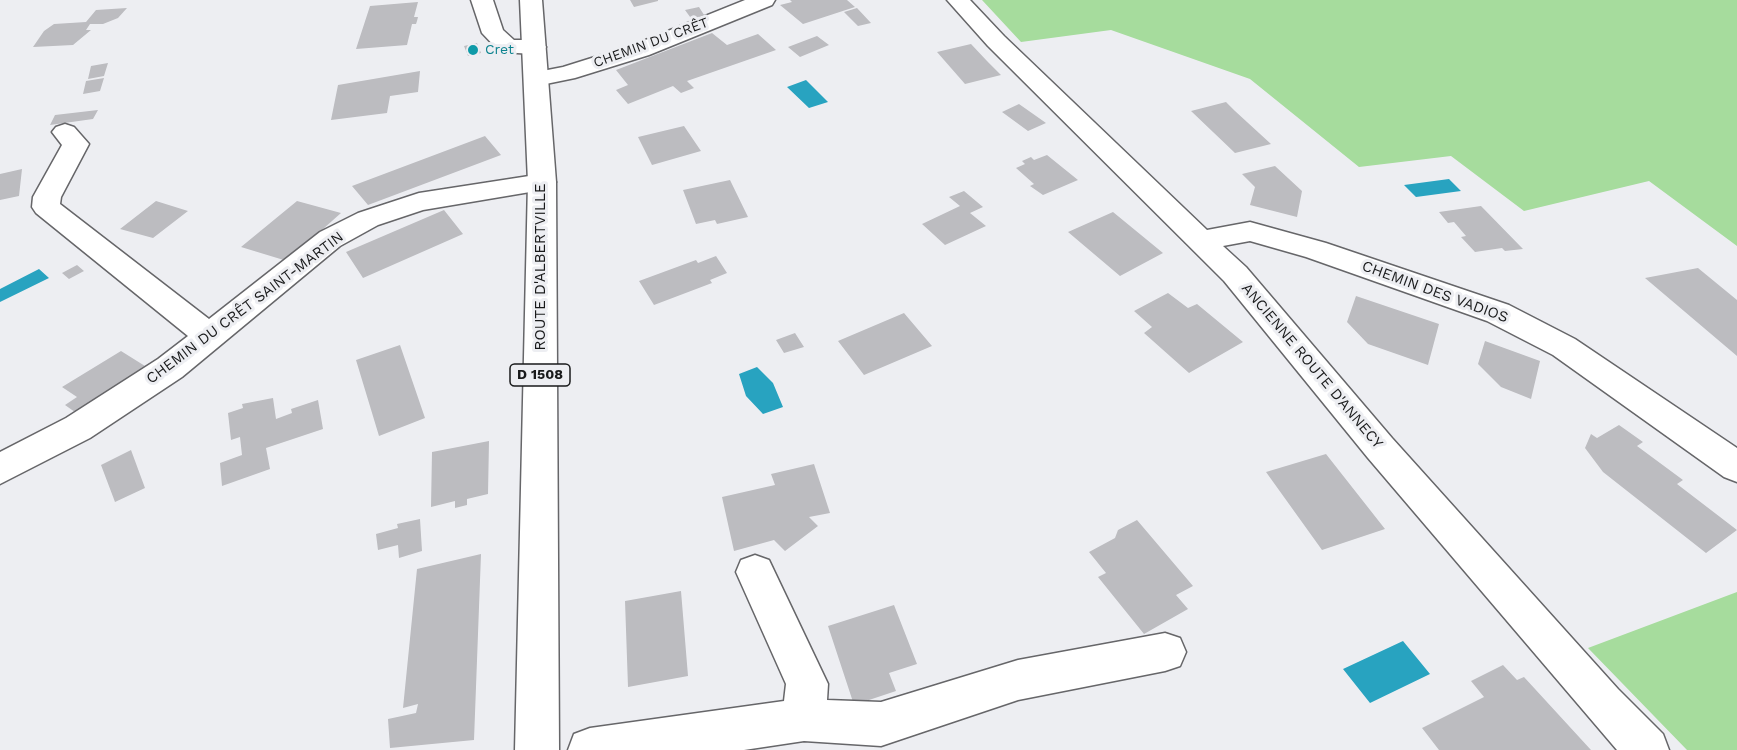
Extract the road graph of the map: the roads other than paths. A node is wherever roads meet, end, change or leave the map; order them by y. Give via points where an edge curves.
1 (482, 0) edge
2 (531, 0) edge
3 (764, 0) edge
4 (958, 0) edge
5 (535, 63) junction
6 (65, 132) dead end
7 (542, 182) junction
8 (1202, 240) junction
9 (209, 336) junction
10 (1737, 467) edge
11 (0, 469) edge
12 (754, 572) dead end
13 (1165, 652) dead end
14 (804, 720) junction
15 (537, 750) edge
16 (590, 750) edge
17 (1647, 750) edge

1 - 5 street, CHEMIN DU CRÊT via 493,33
2 - 5 street, ROUTE D'ALBERTVILLE / D 1508
3 - 5 street, CHEMIN DU CRÊT via 641,50 567,73
4 - 8 street, ANCIENNE ROUTE D'ANNECY
5 - 7 street, ROUTE D'ALBERTVILLE / D 1508
6 - 9 street via 76,144 47,197 46,207
7 - 9 street, CHEMIN DU CRÊT SAINT-MARTIN via 419,202 368,219 330,239
7 - 15 street, ROUTE D'ALBERTVILLE / D 1508
8 - 10 street, CHEMIN DES VADIOS via 1250,231 1316,249 1498,313 1564,347
8 - 17 street, ANCIENNE ROUTE D'ANNECY via 1595,695
9 - 11 street, CHEMIN DU CRÊT SAINT-MARTIN via 170,368 78,428
12 - 14 street via 807,684
13 - 14 street via 1018,680 881,724
14 - 16 street

